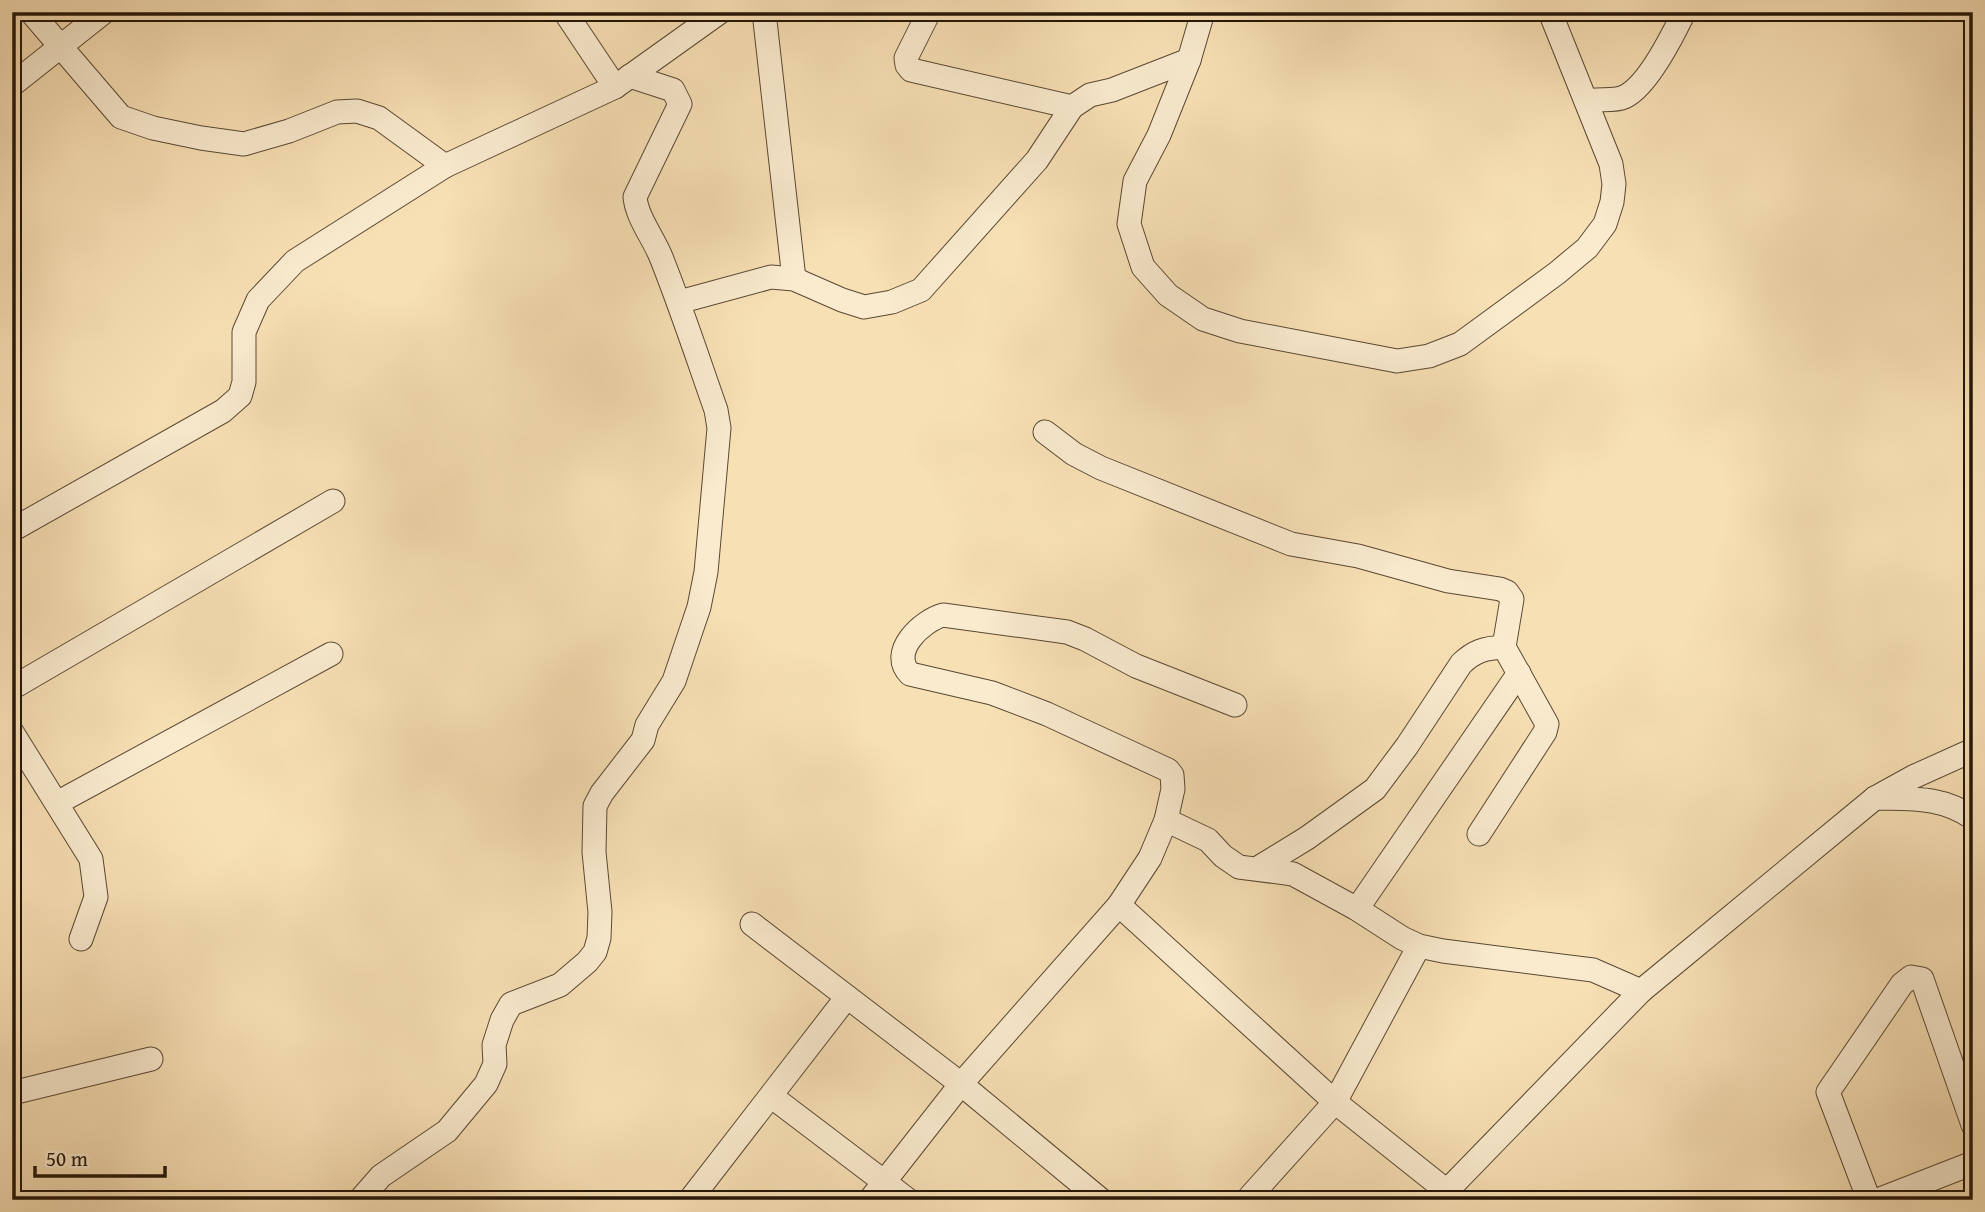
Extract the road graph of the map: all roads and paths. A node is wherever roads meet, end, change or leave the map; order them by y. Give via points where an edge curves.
1 (32, 12) edge
2 (104, 12) edge
3 (565, 12) edge
4 (720, 12) edge
5 (764, 12) edge
6 (929, 12) edge
7 (1203, 12) edge
8 (1550, 12) edge
9 (1684, 12) edge
10 (59, 46) junction
11 (1189, 60) junction
12 (622, 81) junction
13 (12, 85) edge
14 (1586, 102) junction
15 (1072, 107) junction
16 (445, 166) junction
17 (794, 279) junction
18 (679, 302) junction
19 (1045, 432) dead end
20 (333, 501) dead end
21 (12, 530) edge
22 (1503, 647) junction
23 (331, 654) dead end
24 (1519, 673) junction
25 (12, 688) edge
26 (1234, 705) dead end
27 (12, 732) edge
28 (1973, 750) edge
29 (1874, 798) junction
30 (57, 803) junction
31 (1973, 818) edge
32 (1166, 820) junction
33 (1479, 834) dead end
34 (1258, 868) junction
35 (1119, 905) junction
36 (1357, 909) junction
37 (752, 924) dead end
38 (81, 939) dead end
39 (1419, 946) junction
40 (1641, 991) junction
41 (848, 997) junction
42 (151, 1059) dead end
43 (961, 1084) junction
44 (13, 1090) edge
45 (771, 1096) junction
46 (1335, 1102) junction
47 (1973, 1125) edge
48 (1973, 1164) edge
49 (884, 1181) junction
50 (1448, 1196) edge
51 (360, 1200) edge
52 (690, 1200) edge
53 (870, 1200) edge
54 (908, 1200) edge
55 (1101, 1200) edge
56 (1247, 1200) edge
57 (1869, 1200) edge
58 (1878, 1200) edge

1 - 10 street
2 - 10 street
3 - 12 street
4 - 12 street
5 - 17 street
6 - 15 street via 906,58 911,70
7 - 11 street
8 - 14 street
9 - 14 street via 1637,89 1622,99
10 - 13 street
10 - 16 street via 121,117 153,128 244,144 337,112 357,111 379,118
11 - 14 street via 1135,181 1129,224 1143,267 1168,295 1203,319 1240,331 1397,361 1429,356 1460,344 1557,273 1587,248 1605,224 1614,184 1611,164
11 - 15 street via 1090,95
12 - 16 street
12 - 18 street via 673,90 679,99 679,108 635,197
15 - 17 street via 1037,160 921,290 864,307
16 - 21 street via 295,261 258,300 244,332 240,396 223,411
17 - 18 street via 771,277
18 - 51 street via 719,428 706,572 674,681 643,740 595,806 600,912 595,952 560,985 511,1004 494,1045 495,1064 486,1084 447,1131 380,1176
19 - 22 street via 1101,468 1291,544 1507,592 1512,599
20 - 25 street
22 - 24 street
22 - 34 street via 1484,648 1461,664 1375,789
23 - 30 street
24 - 33 street via 1547,724
24 - 36 street
26 - 32 street via 1136,666 1067,632 943,615 924,624 909,639 904,660 914,677 992,693 1168,770 1173,789
27 - 30 street
28 - 29 street
29 - 31 street via 1939,800
29 - 40 street
30 - 38 street via 91,859 96,897
32 - 34 street via 1208,839 1239,867
32 - 35 street via 1150,858
34 - 36 street via 1293,874
35 - 43 street
35 - 46 street
36 - 39 street
37 - 41 street
39 - 40 street via 1593,970
39 - 46 street
40 - 50 street
41 - 43 street
41 - 45 street
42 - 44 street
43 - 49 street
43 - 55 street
45 - 49 street
45 - 52 street
46 - 50 street
46 - 56 street
47 - 57 street via 1923,979 1911,977 1828,1092
48 - 58 street
49 - 53 street
49 - 54 street

